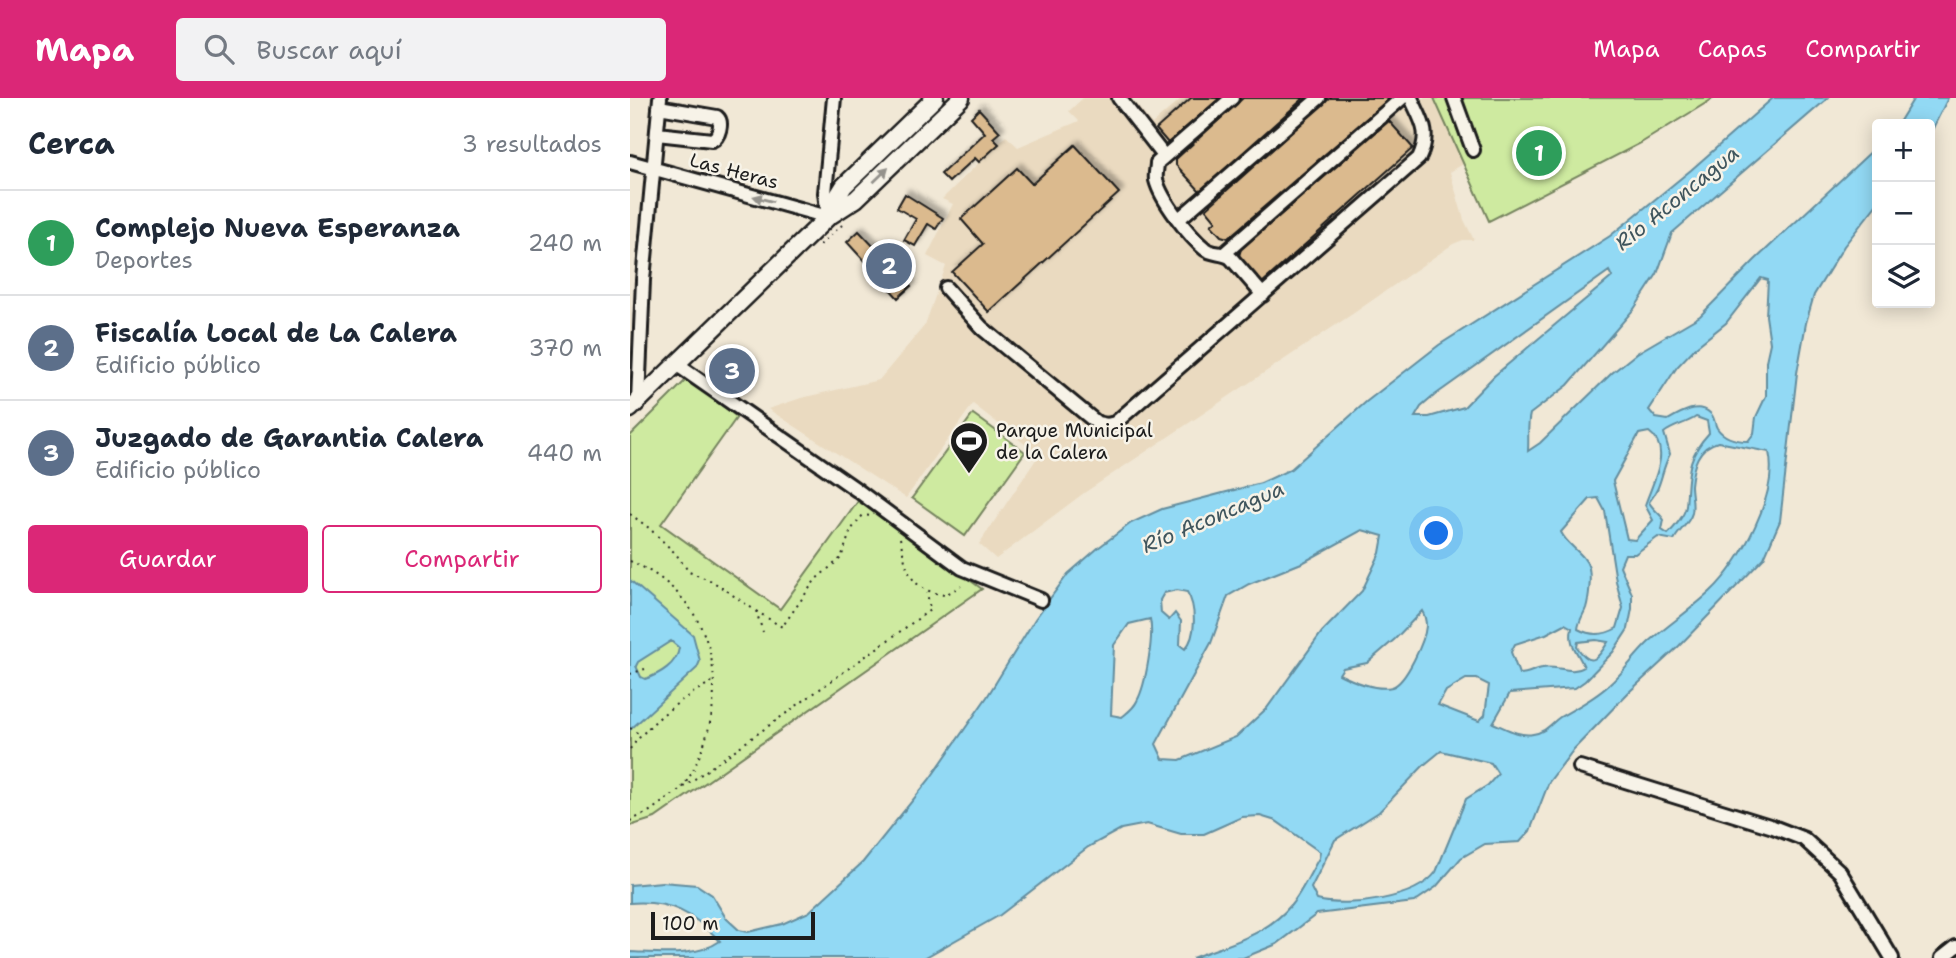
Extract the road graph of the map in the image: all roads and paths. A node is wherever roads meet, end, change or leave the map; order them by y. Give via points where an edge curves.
1 (834, 98) edge
2 (935, 98) edge
3 (961, 98) edge
4 (1119, 98) edge
5 (1232, 98) edge
6 (1319, 98) edge
7 (1402, 98) edge
8 (1411, 98) edge
9 (1454, 98) edge
10 (659, 102) edge
11 (657, 134) junction
12 (1473, 150) dead end
13 (1164, 156) junction
14 (630, 162) edge
15 (654, 169) junction
16 (828, 217) junction
17 (1179, 219) junction
18 (1225, 253) junction
19 (643, 280) junction
20 (946, 288) dead end
21 (630, 289) edge
22 (1263, 295) junction
23 (676, 364) junction
24 (634, 405) edge
25 (630, 514) edge
26 (873, 516) dead end
27 (899, 535) dead end
28 (630, 561) edge
29 (961, 586) dead end
30 (927, 592) junction
31 (1041, 600) dead end
32 (756, 611) junction
33 (763, 632) dead end
34 (643, 668) dead end
35 (630, 674) edge
36 (715, 680) junction
37 (630, 728) edge
38 (639, 735) junction
39 (630, 749) edge
40 (1580, 767) dead end
41 (679, 790) junction
42 (630, 821) edge
43 (1956, 947) edge
44 (1892, 958) edge
45 (1942, 958) edge

1 - 16 street via 825,193
2 - 16 main road via 844,186
16 -> 3 main road via 856,199
4 - 13 street
5 - 13 street
6 - 17 street
7 - 18 street
8 - 22 street via 1426,131 1419,158
9 - 12 street
10 - 11 street
10 - 11 street via 717,117 720,122 712,140
11 - 15 street
13 - 17 street via 1157,163 1156,177
14 - 15 street, Las Heras
16 -> 15 street, Las Heras
15 - 19 street
16 - 23 main road
17 - 18 street via 1206,250
18 - 22 street
19 - 21 street
19 - 24 street
20 - 22 street via 982,328 1097,423 1107,425 1115,423
23 - 24 main road
23 - 31 street via 962,568
25 - 32 path via 676,554 689,572 712,581
26 - 32 path via 863,515 851,530 841,558 816,579 782,627
27 - 30 path via 909,575
28 - 36 path via 668,583 687,603 702,627
29 - 30 path via 945,596
30 - 41 path via 930,610
32 - 33 path
34 - 35 path
36 - 38 path via 674,705
36 - 41 path via 707,735
37 - 38 path
38 - 39 path
40 - 44 street via 1804,839 1840,872
41 - 42 path
43 - 45 street

